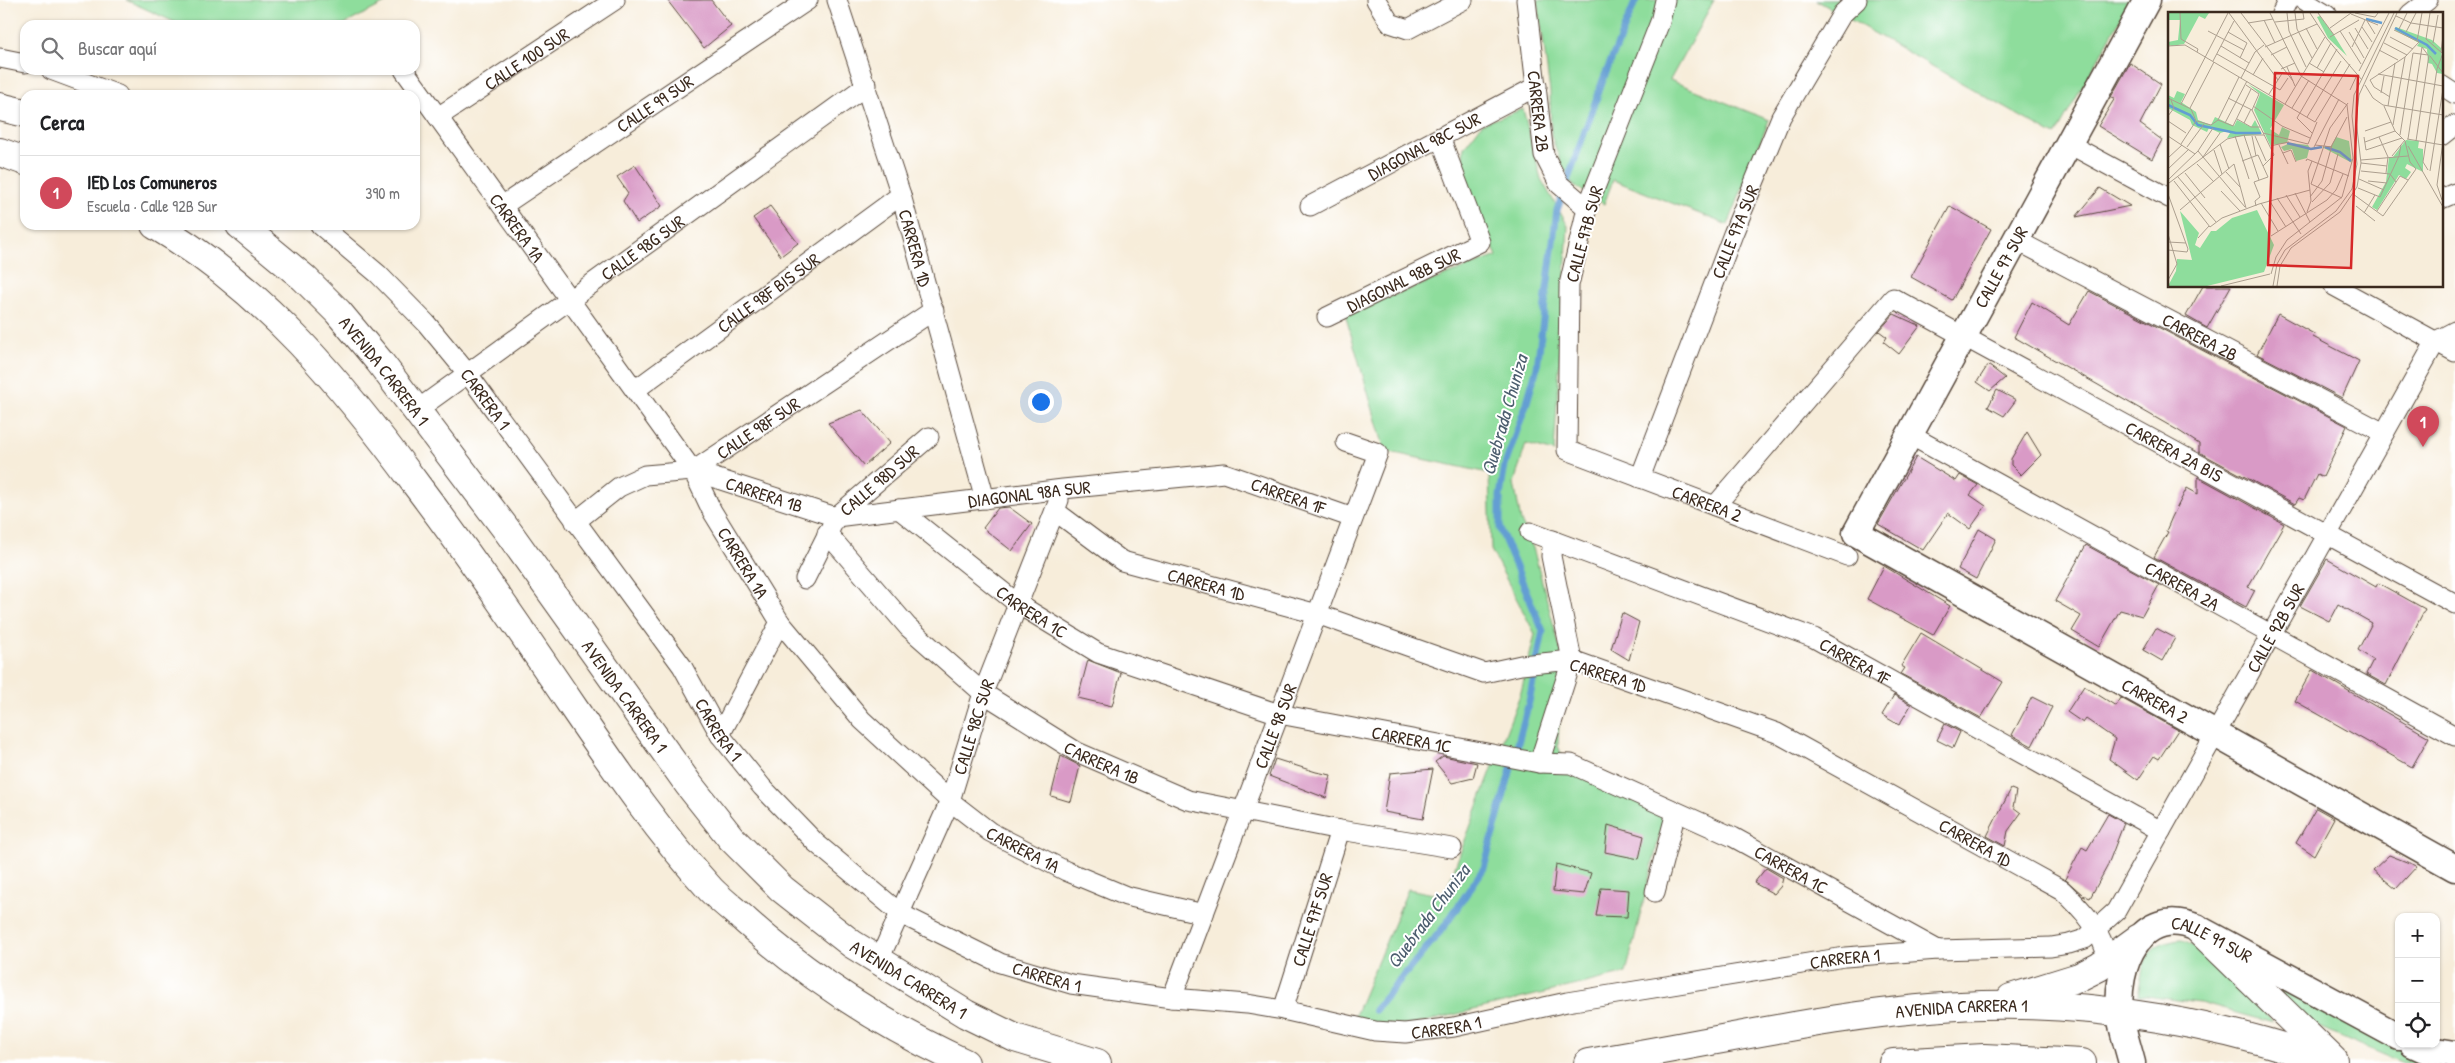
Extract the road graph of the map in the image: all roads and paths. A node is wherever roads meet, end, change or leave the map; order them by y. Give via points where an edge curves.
1 (615, 0) edge
2 (808, 0) edge
3 (837, 0) edge
4 (1376, 0) edge
5 (1463, 0) edge
6 (1526, 0) edge
7 (1664, 0) edge
8 (1857, 0) edge
9 (2147, 0) edge
10 (2288, 0) edge
11 (2304, 0) edge
12 (2428, 0) edge
13 (2282, 12) edge
14 (2324, 12) edge
15 (2413, 12) edge
16 (0, 58) edge
17 (20, 62) edge
18 (64, 75) edge
19 (408, 75) edge
20 (867, 85) junction
21 (1537, 86) junction
22 (2442, 86) edge
23 (105, 90) edge
24 (418, 90) edge
25 (420, 92) edge
26 (2455, 94) edge
27 (0, 107) edge
28 (20, 112) edge
29 (438, 117) junction
30 (2455, 125) edge
31 (2442, 135) edge
32 (1440, 137) junction
33 (2068, 144) junction
34 (0, 152) edge
35 (20, 159) edge
36 (2455, 192) edge
37 (901, 195) junction
38 (2168, 197) edge
39 (2442, 198) edge
40 (1580, 204) junction
41 (502, 206) junction
42 (1310, 206) dead end
43 (164, 230) edge
44 (246, 230) edge
45 (326, 230) edge
46 (2016, 240) junction
47 (2338, 288) edge
48 (570, 300) junction
49 (934, 310) junction
50 (1327, 317) dead end
51 (2455, 331) edge
52 (1963, 336) junction
53 (2436, 342) junction
54 (2455, 352) edge
55 (468, 374) junction
56 (635, 390) junction
57 (417, 410) junction
58 (2384, 433) junction
59 (1910, 435) junction
60 (929, 437) dead end
61 (1346, 442) dead end
62 (1567, 450) joint
63 (694, 471) junction
64 (1224, 473) joint
65 (1640, 478) junction
66 (1063, 489) junction
67 (985, 499) junction
68 (1715, 506) junction
69 (898, 509) junction
70 (1055, 511) junction
71 (836, 517) junction
72 (1353, 518) junction
73 (576, 522) junction
74 (1530, 532) dead end
75 (827, 533) junction
76 (2327, 534) junction
77 (1553, 540) junction
78 (1851, 544) junction
79 (805, 579) dead end
80 (1018, 604) junction
81 (2455, 604) edge
82 (1317, 614) junction
83 (780, 622) junction
84 (2271, 635) junction
85 (1572, 660) junction
86 (983, 693) junction
87 (1279, 714) junction
88 (2215, 734) junction
89 (720, 735) junction
90 (2455, 736) edge
91 (1523, 760) junction
92 (950, 801) junction
93 (1243, 811) junction
94 (1676, 812) junction
95 (1340, 830) junction
96 (2161, 831) junction
97 (1452, 848) dead end
98 (2455, 868) edge
99 (1654, 892) dead end
100 (901, 914) junction
101 (1204, 914) junction
102 (2197, 928) junction
103 (2098, 929) junction
104 (2139, 938) junction
105 (1938, 950) junction
106 (878, 960) junction
107 (2108, 960) junction
108 (1172, 998) junction
109 (1981, 1006) junction
110 (1283, 1010) junction
111 (2120, 1014) junction
112 (2395, 1035) edge
113 (2425, 1048) edge
114 (2455, 1054) edge
115 (952, 1060) edge
116 (1097, 1063) edge
117 (1588, 1063) edge
118 (1892, 1063) edge
119 (2082, 1063) edge
120 (2132, 1063) edge
121 (2332, 1063) edge
122 (2336, 1063) edge

1 - 29 street, CALLE 100 SUR
2 - 41 street, CALLE 99 SUR
3 - 20 street, CARRERA 1D
4 - 5 street via 1390,22 1408,29
6 - 21 street, CARRERA 2B
7 - 40 street, CALLE 97B SUR via 1660,22
8 - 65 street, CALLE 97A SUR via 1842,14 1781,117
9 - 33 street, CALLE 97 SUR
10 - 13 street
11 - 14 street
12 - 15 street
16 - 17 street
18 - 23 street
19 - 24 street, CARRERA 1A
20 - 37 street, CARRERA 1D
20 - 48 street, CALLE 98G SUR
21 - 32 street, DIAGONAL 98C SUR
21 - 40 street, CARRERA 2B via 1544,155 1559,184
22 - 26 street
25 - 29 street, CARRERA 1A
27 - 28 highway
29 - 41 street, CARRERA 1A
30 - 31 street
32 - 42 street, DIAGONAL 98C SUR
32 - 50 street, DIAGONAL 98B SUR via 1480,242
33 - 38 street
33 - 46 street, CALLE 97 SUR
34 - 35 highway
36 - 39 street
37 - 49 street, CARRERA 1D
37 - 56 street, CALLE 98F BIS SUR
40 - 62 street, CALLE 97B SUR via 1569,285
41 - 48 street, CARRERA 1A
43 - 115 highway via 239,282 280,319 373,426 458,540 640,805 714,892 767,940 821,980
44 - 57 highway, AVENIDA CARRERA 1 via 304,278 338,312
45 - 55 street, CARRERA 1 via 392,288
46 - 52 street, CALLE 97 SUR
46 - 58 street, CARRERA 2B
47 - 53 street
48 - 55 street, CALLE 98G SUR
48 - 56 street, CARRERA 1A
49 - 63 street, CALLE 98F SUR
49 - 67 street, CARRERA 1D
51 - 53 street
52 - 59 street, CALLE 97 SUR
52 - 68 street, CARRERA 2A BIS via 1893,298
52 - 76 street, CARRERA 2A BIS
53 - 54 street
53 - 58 street, CALLE 92B SUR
55 - 57 street, CALLE 98G SUR
55 - 73 street, CARRERA 1
56 - 63 street, CARRERA 1A
57 - 106 highway, AVENIDA CARRERA 1 via 689,785 731,838 782,889 852,944
58 - 76 street, CALLE 92B SUR
59 - 78 street, CALLE 97 SUR
59 - 84 street, CARRERA 2A
60 - 71 street, CALLE 98D SUR
61 - 72 street, CALLE 98 SUR via 1378,453
62 - 65 street, CARRERA 2
63 - 71 street, CARRERA 1B
63 - 73 street, CALLE 98F SUR via 645,475 619,487
63 - 83 street, CARRERA 1A via 712,510
64 - 66 street, DIAGONAL 98A SUR
64 - 72 street, CARRERA 1F
65 - 68 street, CARRERA 2
66 - 67 street, DIAGONAL 98A SUR
66 - 70 street, CALLE 98C SUR
67 - 69 street, DIAGONAL 98A SUR
68 - 78 street, CARRERA 2
69 - 71 street, DIAGONAL 98A SUR
69 - 80 street, CARRERA 1C
70 - 80 street, CALLE 98C SUR
70 - 82 street, CARRERA 1D via 1122,561
71 - 75 street, CALLE 98D SUR
72 - 82 street, CALLE 98 SUR
73 - 89 street, CARRERA 1 via 682,666
74 - 77 street, CARRERA 1F
75 - 79 street, CALLE 98D SUR
75 - 86 street, CARRERA 1B via 908,627
76 - 81 street, CARRERA 2A BIS
76 - 84 street, CALLE 92B SUR
77 - 85 street via 1552,556
77 - 96 street, CARRERA 1F via 1814,638
78 - 88 street, CARRERA 2
80 - 86 street, CALLE 98C SUR
80 - 87 street, CARRERA 1C via 1098,653
82 - 85 street, CARRERA 1D via 1484,673 1521,664
82 - 87 street, CALLE 98 SUR
83 - 89 street
83 - 92 street, CARRERA 1A via 862,720
84 - 88 street, CALLE 92B SUR
84 - 90 street, CARRERA 2A
85 - 91 street
85 - 103 street, CARRERA 1D via 1777,733 2062,890
86 - 92 street, CALLE 98C SUR
86 - 93 street, CARRERA 1B via 1077,752 1188,800
87 - 91 street, CARRERA 1C
87 - 93 street, CALLE 98 SUR
88 - 96 street, CALLE 92B SUR
88 - 98 street, CARRERA 2
89 - 100 street, CARRERA 1 via 762,787 816,843
91 - 94 street, CARRERA 1C via 1571,764
92 - 100 street, CALLE 98C SUR
92 - 101 street, CARRERA 1A via 990,832 1066,871 1126,896
93 - 95 street, CARRERA 1B
93 - 101 street, CALLE 98 SUR
94 - 99 street
94 - 105 street, CARRERA 1C via 1734,837
95 - 97 street, CARRERA 1B
95 - 110 street, CALLE 97F SUR
96 - 103 street, CALLE 92B SUR via 2116,911
100 - 106 street, CALLE 98C SUR
100 - 108 street, CARRERA 1 via 1000,963 1072,984
101 - 108 street, CALLE 98 SUR
102 - 104 street, CALLE 91 SUR via 2185,922 2172,921 2158,924
102 - 112 street, CALLE 91 SUR
102 - 122 highway
103 - 105 street, CARRERA 1 via 2085,939 2051,947
103 - 107 street, CARRERA 1D
104 - 107 highway
104 - 111 street, CALLE 91 SUR via 2124,974
105 - 110 street, CARRERA 1 via 1845,957 1567,1002 1454,1027 1405,1033 1375,1031
106 - 116 highway, AVENIDA CARRERA 1 via 966,1014 1015,1038
107 - 109 highway via 2079,977
108 - 110 street, CARRERA 1
109 - 111 highway, AVENIDA CARRERA 1 via 2050,1007
109 - 117 highway, AVENIDA CARRERA 1 via 1872,1014
111 - 120 street, CALLE 91 SUR
111 - 121 highway, AVENIDA CARRERA 1 via 2209,1028 2296,1050
113 - 114 street
118 - 119 highway via 1984,1058

